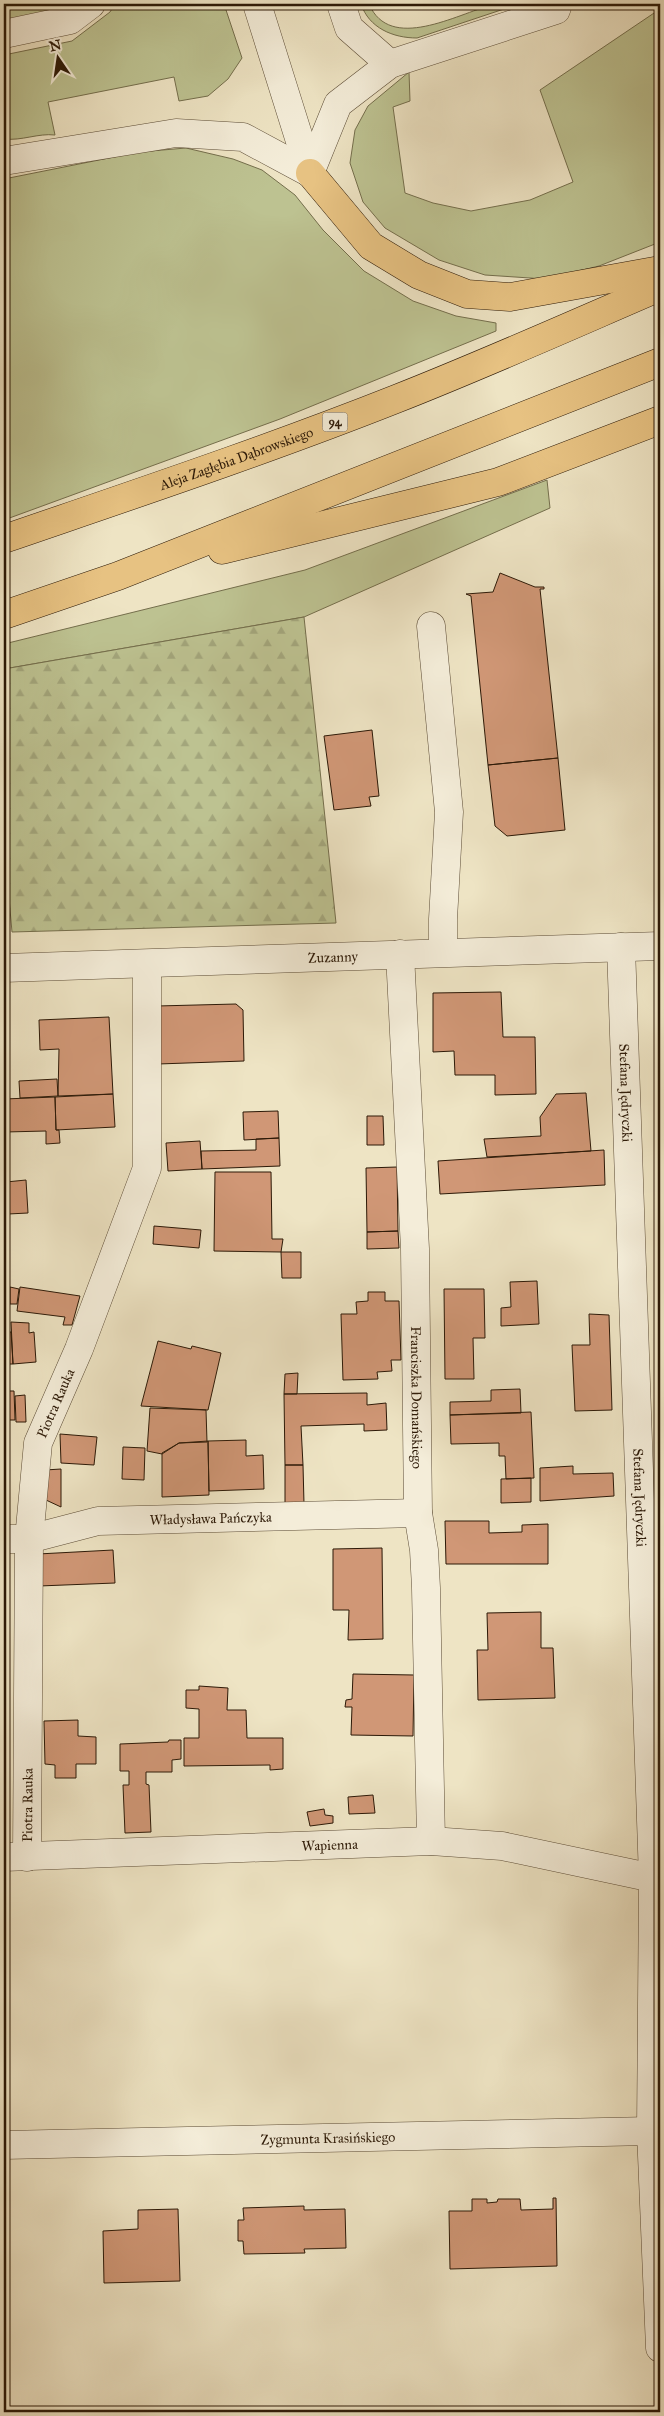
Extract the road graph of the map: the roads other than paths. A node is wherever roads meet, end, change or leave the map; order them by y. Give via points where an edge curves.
1 (91, 4) edge
2 (257, 4) edge
3 (341, 4) edge
4 (558, 4) edge
5 (4, 34) edge
6 (390, 64) junction
7 (4, 161) edge
8 (310, 173) junction
9 (660, 270) edge
10 (660, 287) edge
11 (660, 362) edge
12 (660, 420) edge
13 (4, 539) edge
14 (118, 576) junction
15 (4, 615) edge
16 (431, 626) dead end
17 (660, 946) edge
18 (621, 947) junction
19 (443, 952) junction
20 (400, 954) junction
21 (147, 964) junction
22 (4, 968) edge
23 (418, 1513) junction
24 (16, 1539) edge
25 (431, 1841) junction
26 (15, 1857) edge
27 (653, 1878) junction
28 (651, 2131) junction
29 (4, 2145) edge
30 (660, 2348) edge

1 - 5 street via 70,20
2 - 8 street
3 - 6 street via 349,28
4 - 6 street via 556,10
6 - 8 street via 338,104
7 - 8 street via 176,133 243,137
8 - 9 main road via 372,246 419,275 467,294 510,297
10 - 13 main road, Aleja Zagłębia Dąbrowskiego / 94 via 395,400
11 - 14 main road
12 - 14 main road via 498,482
14 - 15 main road
16 - 19 street via 449,812
17 - 18 street, Zuzanny
18 - 19 street, Zuzanny
18 - 27 street, Stefana Jędryczki
19 - 20 street, Zuzanny
20 - 21 street, Zuzanny
20 - 23 street, Franciszka Domańskiego via 416,1249
21 - 22 street, Zuzanny
21 - 24 street, Piotra Rauka via 147,1168 79,1349 38,1443
23 - 24 street, Władysława Pańczyka via 98,1521
23 - 25 street, Franciszka Domańskiego via 426,1588
24 - 26 street, Piotra Rauka
25 - 26 street, Wapienna
25 - 27 street, Wapienna via 502,1846
27 - 28 street, Stefana Jędryczki
28 - 29 street, Zygmunta Krasińskiego
28 - 30 street, Stefana Jędryczki

